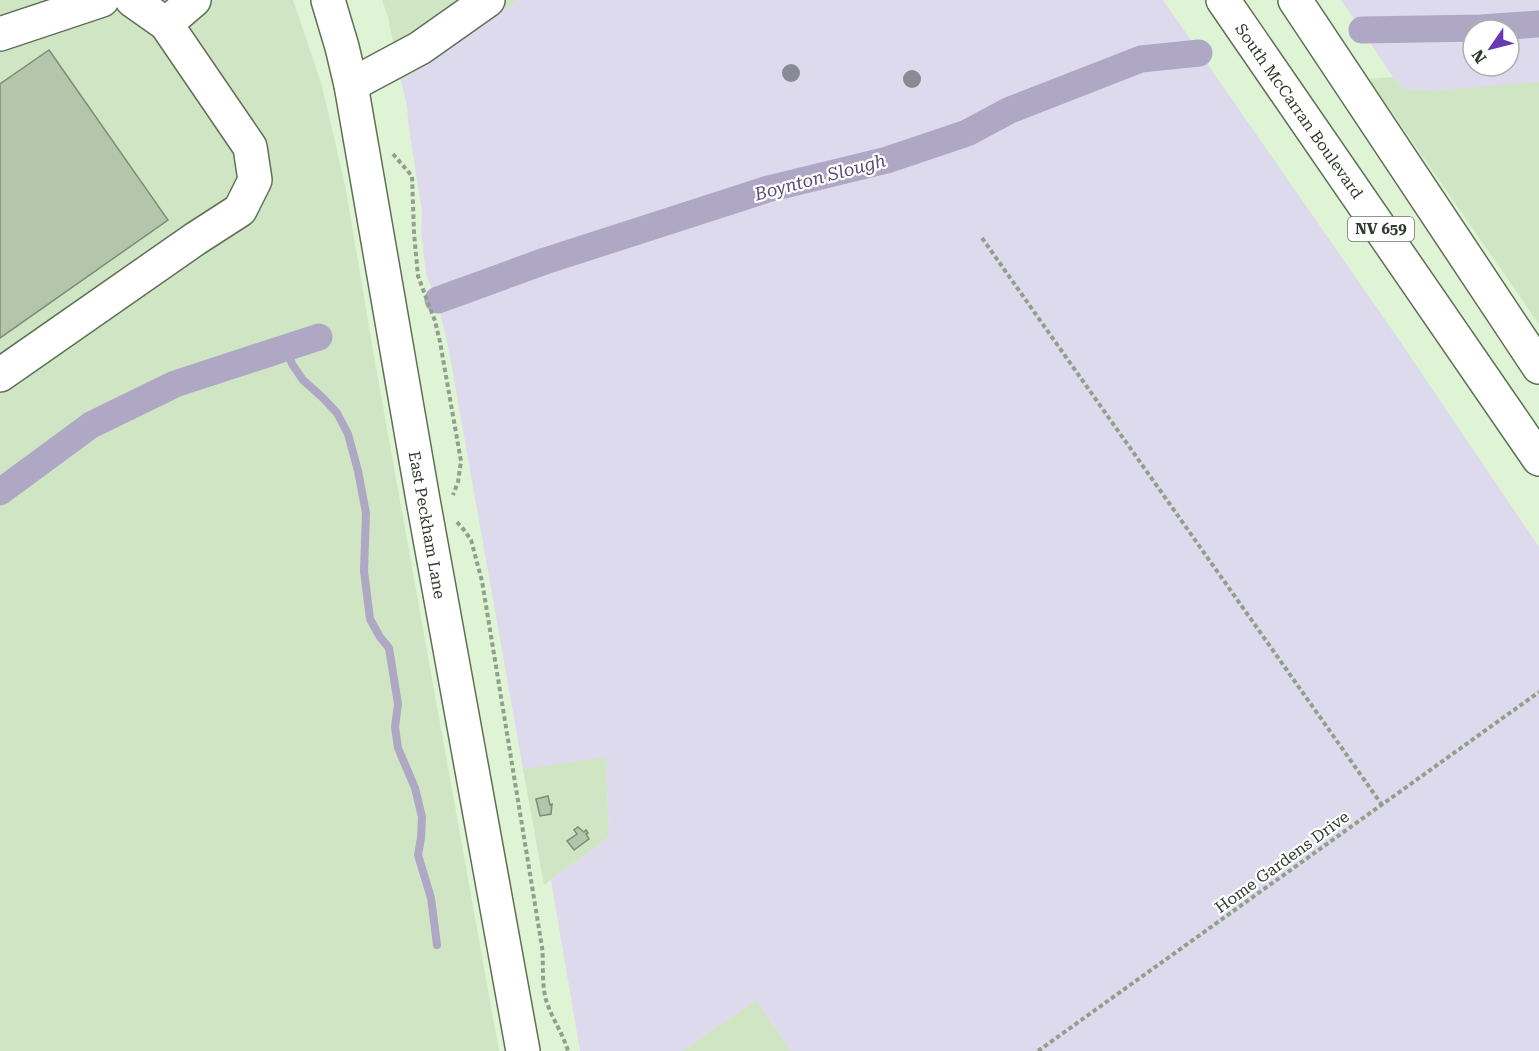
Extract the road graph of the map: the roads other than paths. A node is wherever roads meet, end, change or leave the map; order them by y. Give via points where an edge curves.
1 (102, 0) edge
2 (132, 0) edge
3 (194, 0) edge
4 (328, 0) edge
5 (488, 0) edge
6 (1223, 0) edge
7 (1295, 0) edge
8 (166, 24) junction
9 (0, 34) edge
10 (351, 85) junction
11 (1378, 226) junction
12 (1539, 367) edge
13 (0, 375) edge
14 (1539, 420) edge
15 (1539, 459) edge
16 (523, 1051) edge

1 - 9 main road
2 - 8 main road
3 - 8 main road
4 - 10 main road, East Peckham Lane
5 - 10 main road via 420,48
6 - 11 main road, South McCarran Boulevard / NV 659
7 - 12 main road, NV 659
8 - 13 main road via 250,147 255,180 240,210
10 - 16 main road, East Peckham Lane
11 - 14 main road via 1458,306
11 - 15 main road, South McCarran Boulevard / NV 659

